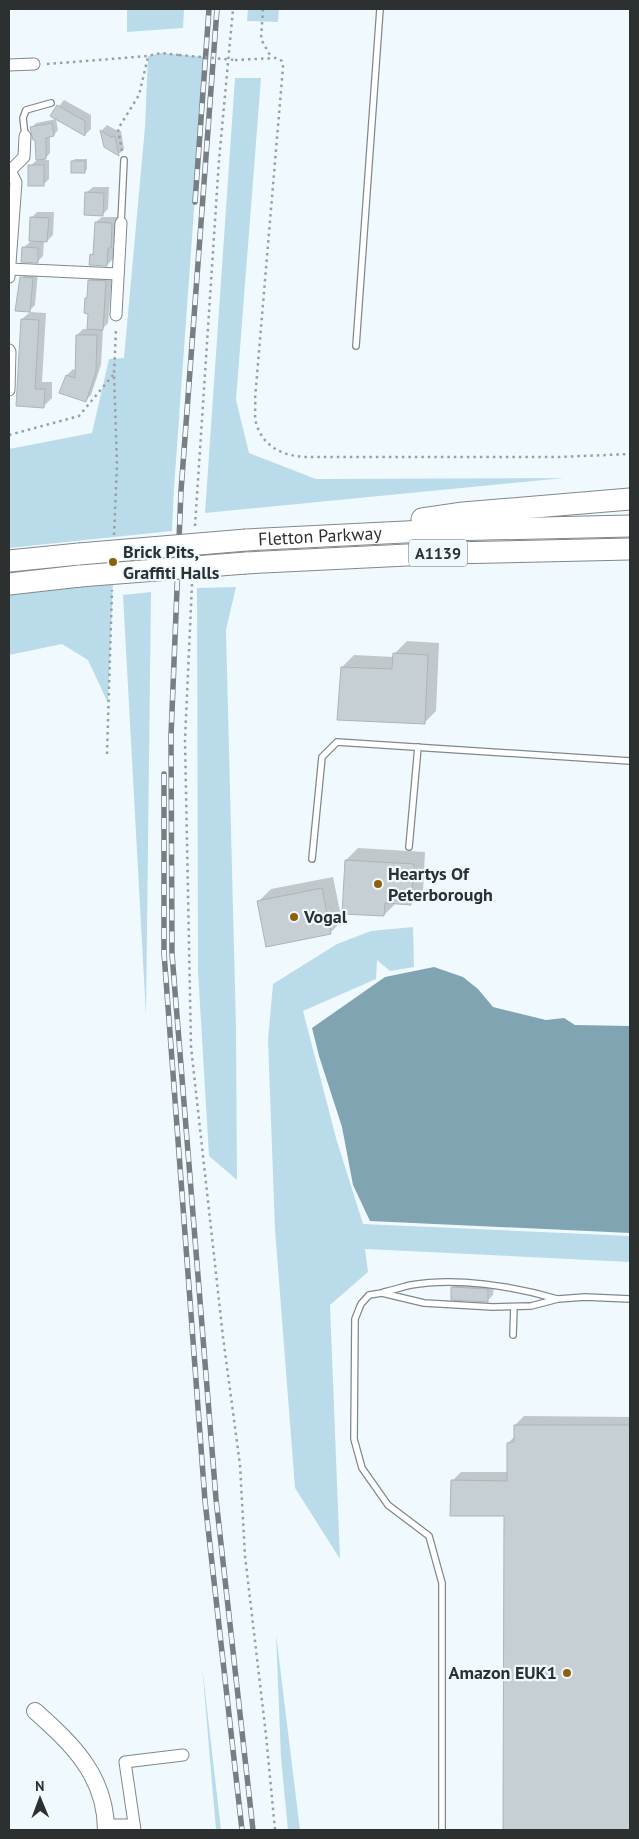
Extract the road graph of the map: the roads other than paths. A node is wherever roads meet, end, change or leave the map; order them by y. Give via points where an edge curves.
1 (380, 9) edge
2 (34, 64) road end
3 (9, 65) edge
4 (51, 103) dead end
5 (25, 136) joint
6 (124, 160) road end
7 (10, 169) edge
8 (121, 223) joint
9 (9, 273) edge
10 (118, 274) junction
11 (116, 315) dead end
12 (356, 346) dead end
13 (9, 350) edge
14 (9, 390) edge
15 (630, 499) edge
16 (630, 526) edge
17 (293, 537) junction
18 (630, 549) edge
19 (448, 553) junction
20 (9, 561) edge
21 (630, 563) edge
22 (9, 584) edge
23 (418, 747) junction
24 (630, 760) edge
25 (409, 847) dead end
26 (312, 859) dead end
27 (382, 1293) junction
28 (630, 1299) edge
29 (558, 1300) junction
30 (514, 1307) junction
31 (513, 1336) dead end
32 (35, 1711) dead end
33 (183, 1755) dead end
34 (106, 1827) edge
35 (135, 1827) edge
36 (442, 1830) edge

1 - 12 lane
2 - 3 street
4 - 5 lane via 26,110
5 - 7 street via 24,157
6 - 8 lane
7 - 9 street via 16,182
8 - 10 street
9 - 10 street
10 - 11 street
13 - 14 street
15 - 17 highway, A1139 via 463,514
16 - 17 highway, Fletton Parkway / A1139
17 - 20 highway, Fletton Parkway / A1139, bridge
18 - 19 highway, Fletton Parkway / A1139
19 - 21 highway, A1139
19 - 22 highway, Fletton Parkway / A1139, bridge via 246,563
23 - 24 lane
23 - 25 lane
23 - 26 lane via 337,742 322,757
27 - 29 lane via 411,1285 448,1283 501,1286
27 - 30 lane via 424,1304
27 - 36 lane via 369,1294 354,1319 354,1439 362,1468 388,1505 429,1536 442,1583
28 - 29 lane via 585,1297
29 - 30 lane
30 - 31 lane
32 - 34 street via 82,1757 102,1799
33 - 35 street via 125,1762
34 - 35 street

